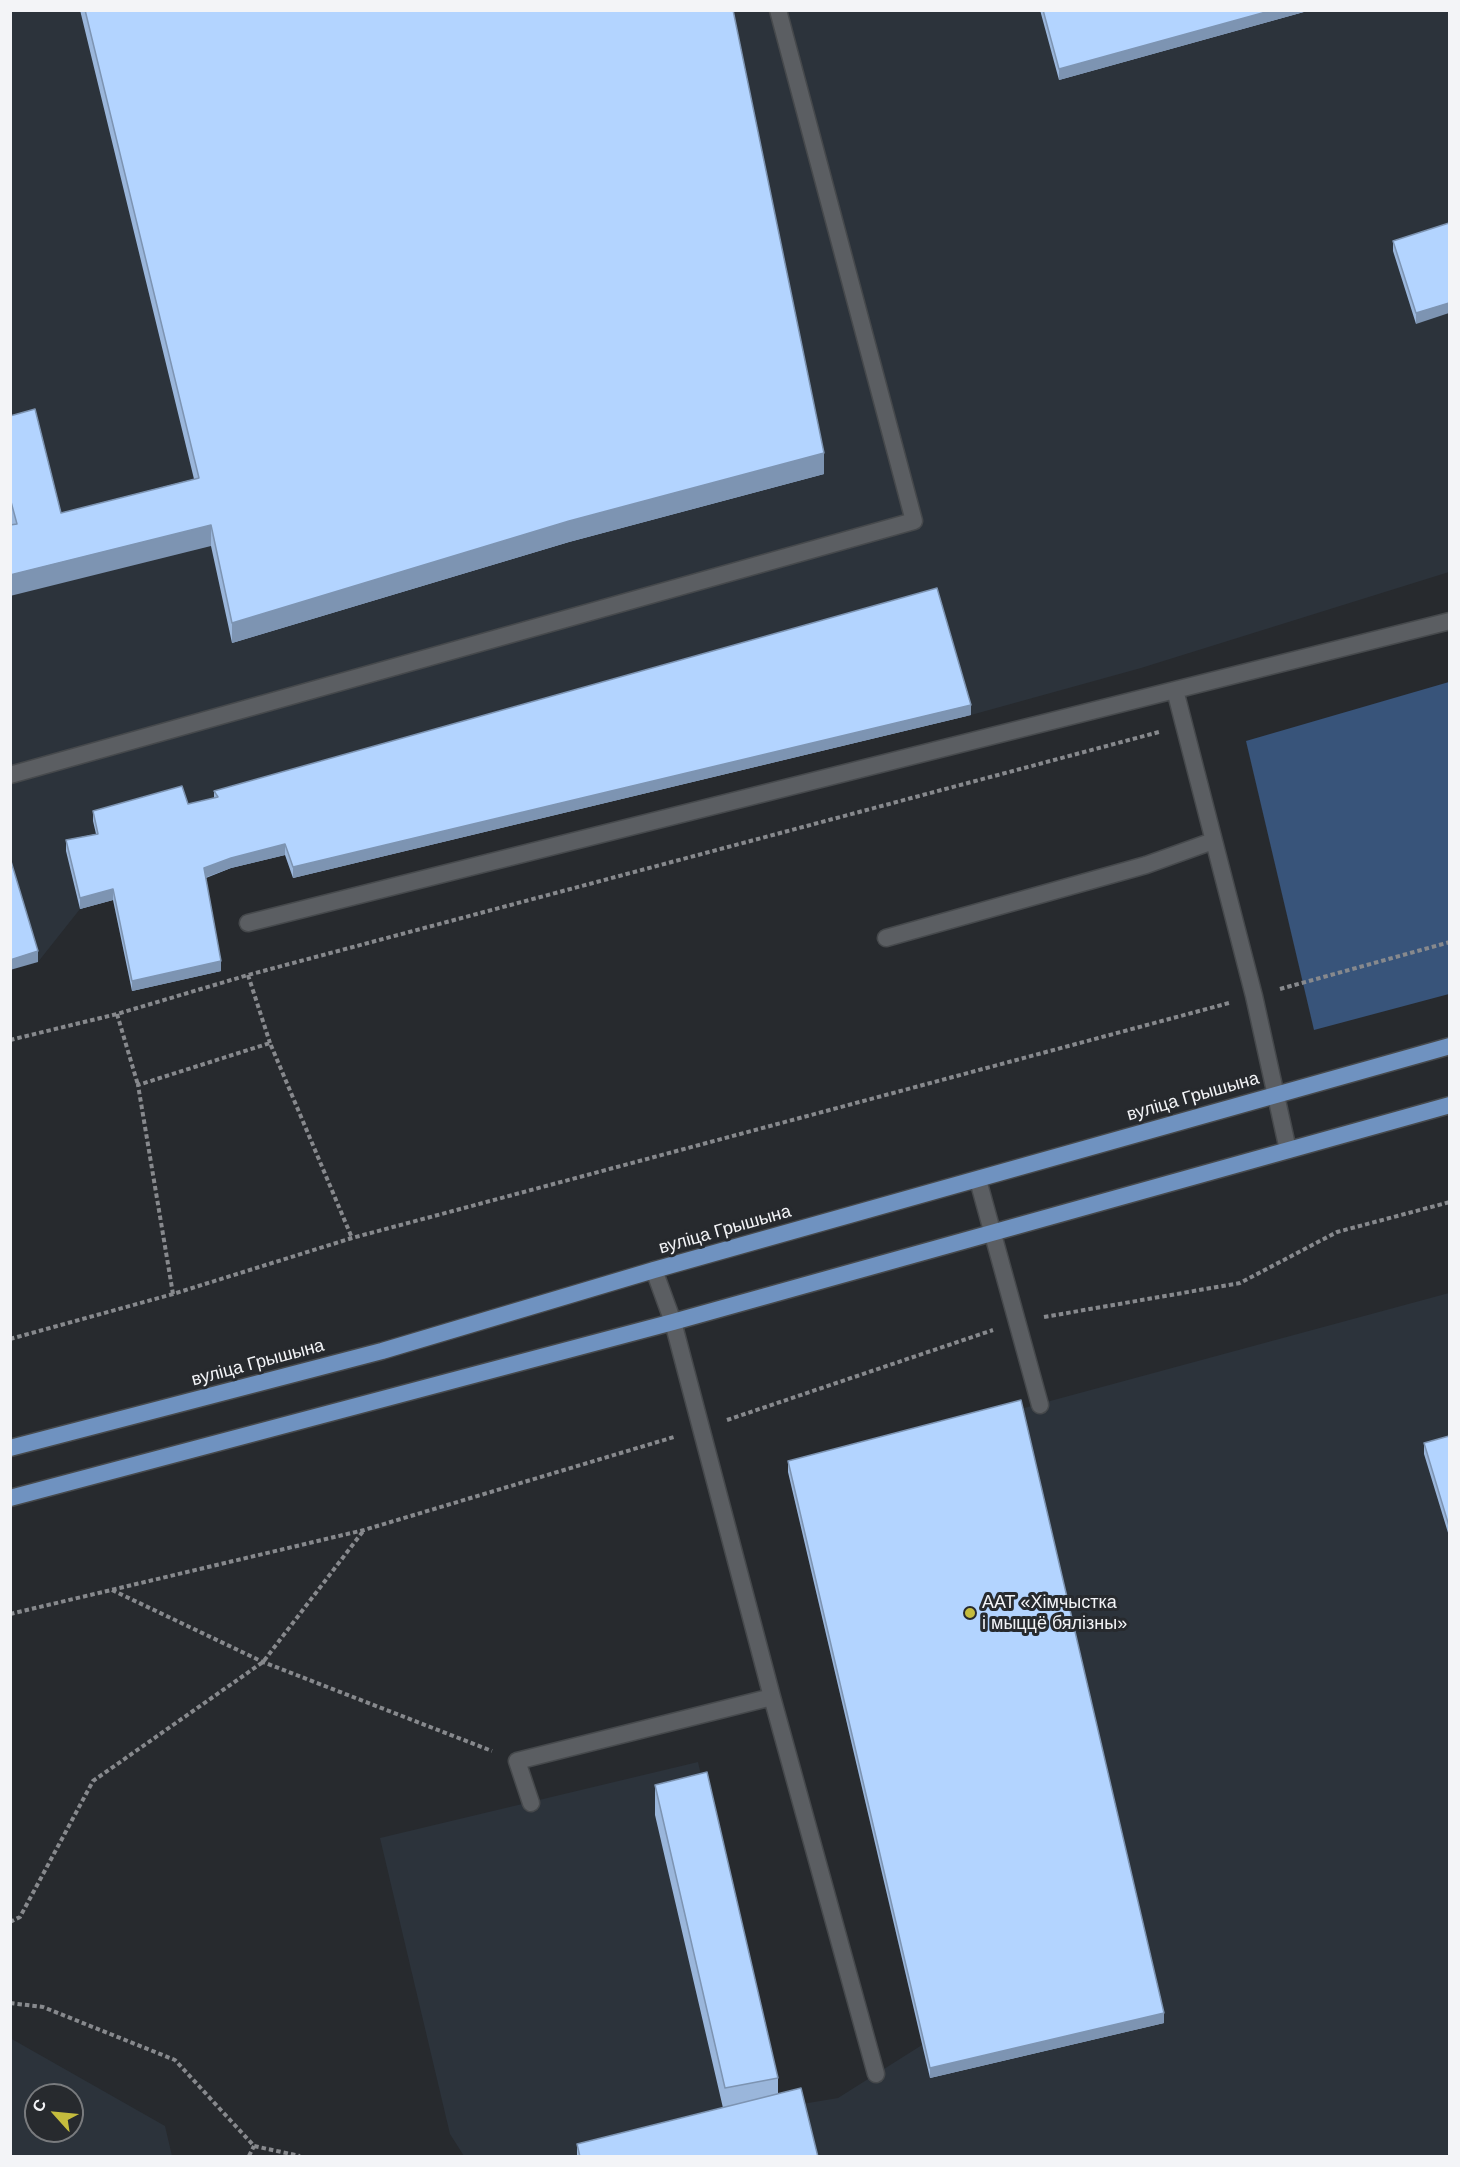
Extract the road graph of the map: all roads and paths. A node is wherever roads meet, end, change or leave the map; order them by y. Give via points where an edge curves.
1 (777, 10) edge
2 (1449, 621) edge
3 (1175, 690) junction
4 (1183, 726) junction
5 (10, 775) edge
6 (1213, 842) junction
7 (248, 923) dead end
8 (886, 938) dead end
9 (1449, 942) edge
10 (248, 975) junction
11 (1254, 996) junction
12 (117, 1014) junction
13 (10, 1040) edge
14 (270, 1043) junction
15 (1449, 1046) edge
16 (138, 1085) junction
17 (1274, 1094) junction
18 (1449, 1105) edge
19 (1288, 1150) junction
20 (978, 1180) junction
21 (1449, 1202) edge
22 (992, 1234) junction
23 (352, 1238) junction
24 (654, 1270) junction
25 (173, 1294) junction
26 (673, 1322) junction
27 (1015, 1322) junction
28 (10, 1339) edge
29 (1040, 1405) dead end
30 (700, 1430) junction
31 (10, 1448) edge
32 (10, 1498) edge
33 (364, 1530) junction
34 (111, 1590) junction
35 (10, 1614) edge
36 (263, 1662) junction
37 (772, 1697) junction
38 (518, 1761) junction
39 (531, 1803) dead end
40 (10, 1922) edge
41 (10, 2003) edge
42 (876, 2074) dead end
43 (254, 2146) junction
44 (249, 2157) edge
45 (300, 2157) edge

1 - 5 lane via 914,521
2 - 3 lane
3 - 4 lane
3 - 7 lane
4 - 6 lane
4 - 10 path
6 - 8 lane via 1146,865
6 - 11 lane
9 - 11 path
10 - 12 path
10 - 14 path
11 - 17 lane
11 - 23 path
12 - 13 path
12 - 16 path
14 - 16 path
14 - 23 path
15 - 17 main road, вуліца Грышына
16 - 25 path
17 - 19 lane
17 - 20 main road, вуліца Грышына
18 - 19 main road
19 - 22 main road
20 - 22 lane
20 - 24 main road, вуліца Грышына
21 - 27 path via 1337,1232 1240,1283
22 - 26 main road
22 - 27 lane
23 - 25 path
24 - 26 lane
24 - 31 main road, вуліца Грышына via 382,1351
25 - 28 path
26 - 30 lane
26 - 32 main road
27 - 29 lane
27 - 30 path
30 - 33 path
30 - 37 lane
33 - 34 path
33 - 36 path
34 - 35 path
34 - 36 path
36 - 38 path
36 - 40 path via 93,1781 20,1917
37 - 38 lane
37 - 42 lane
38 - 39 lane
41 - 43 path via 43,2007 175,2060
43 - 44 path
43 - 45 path

